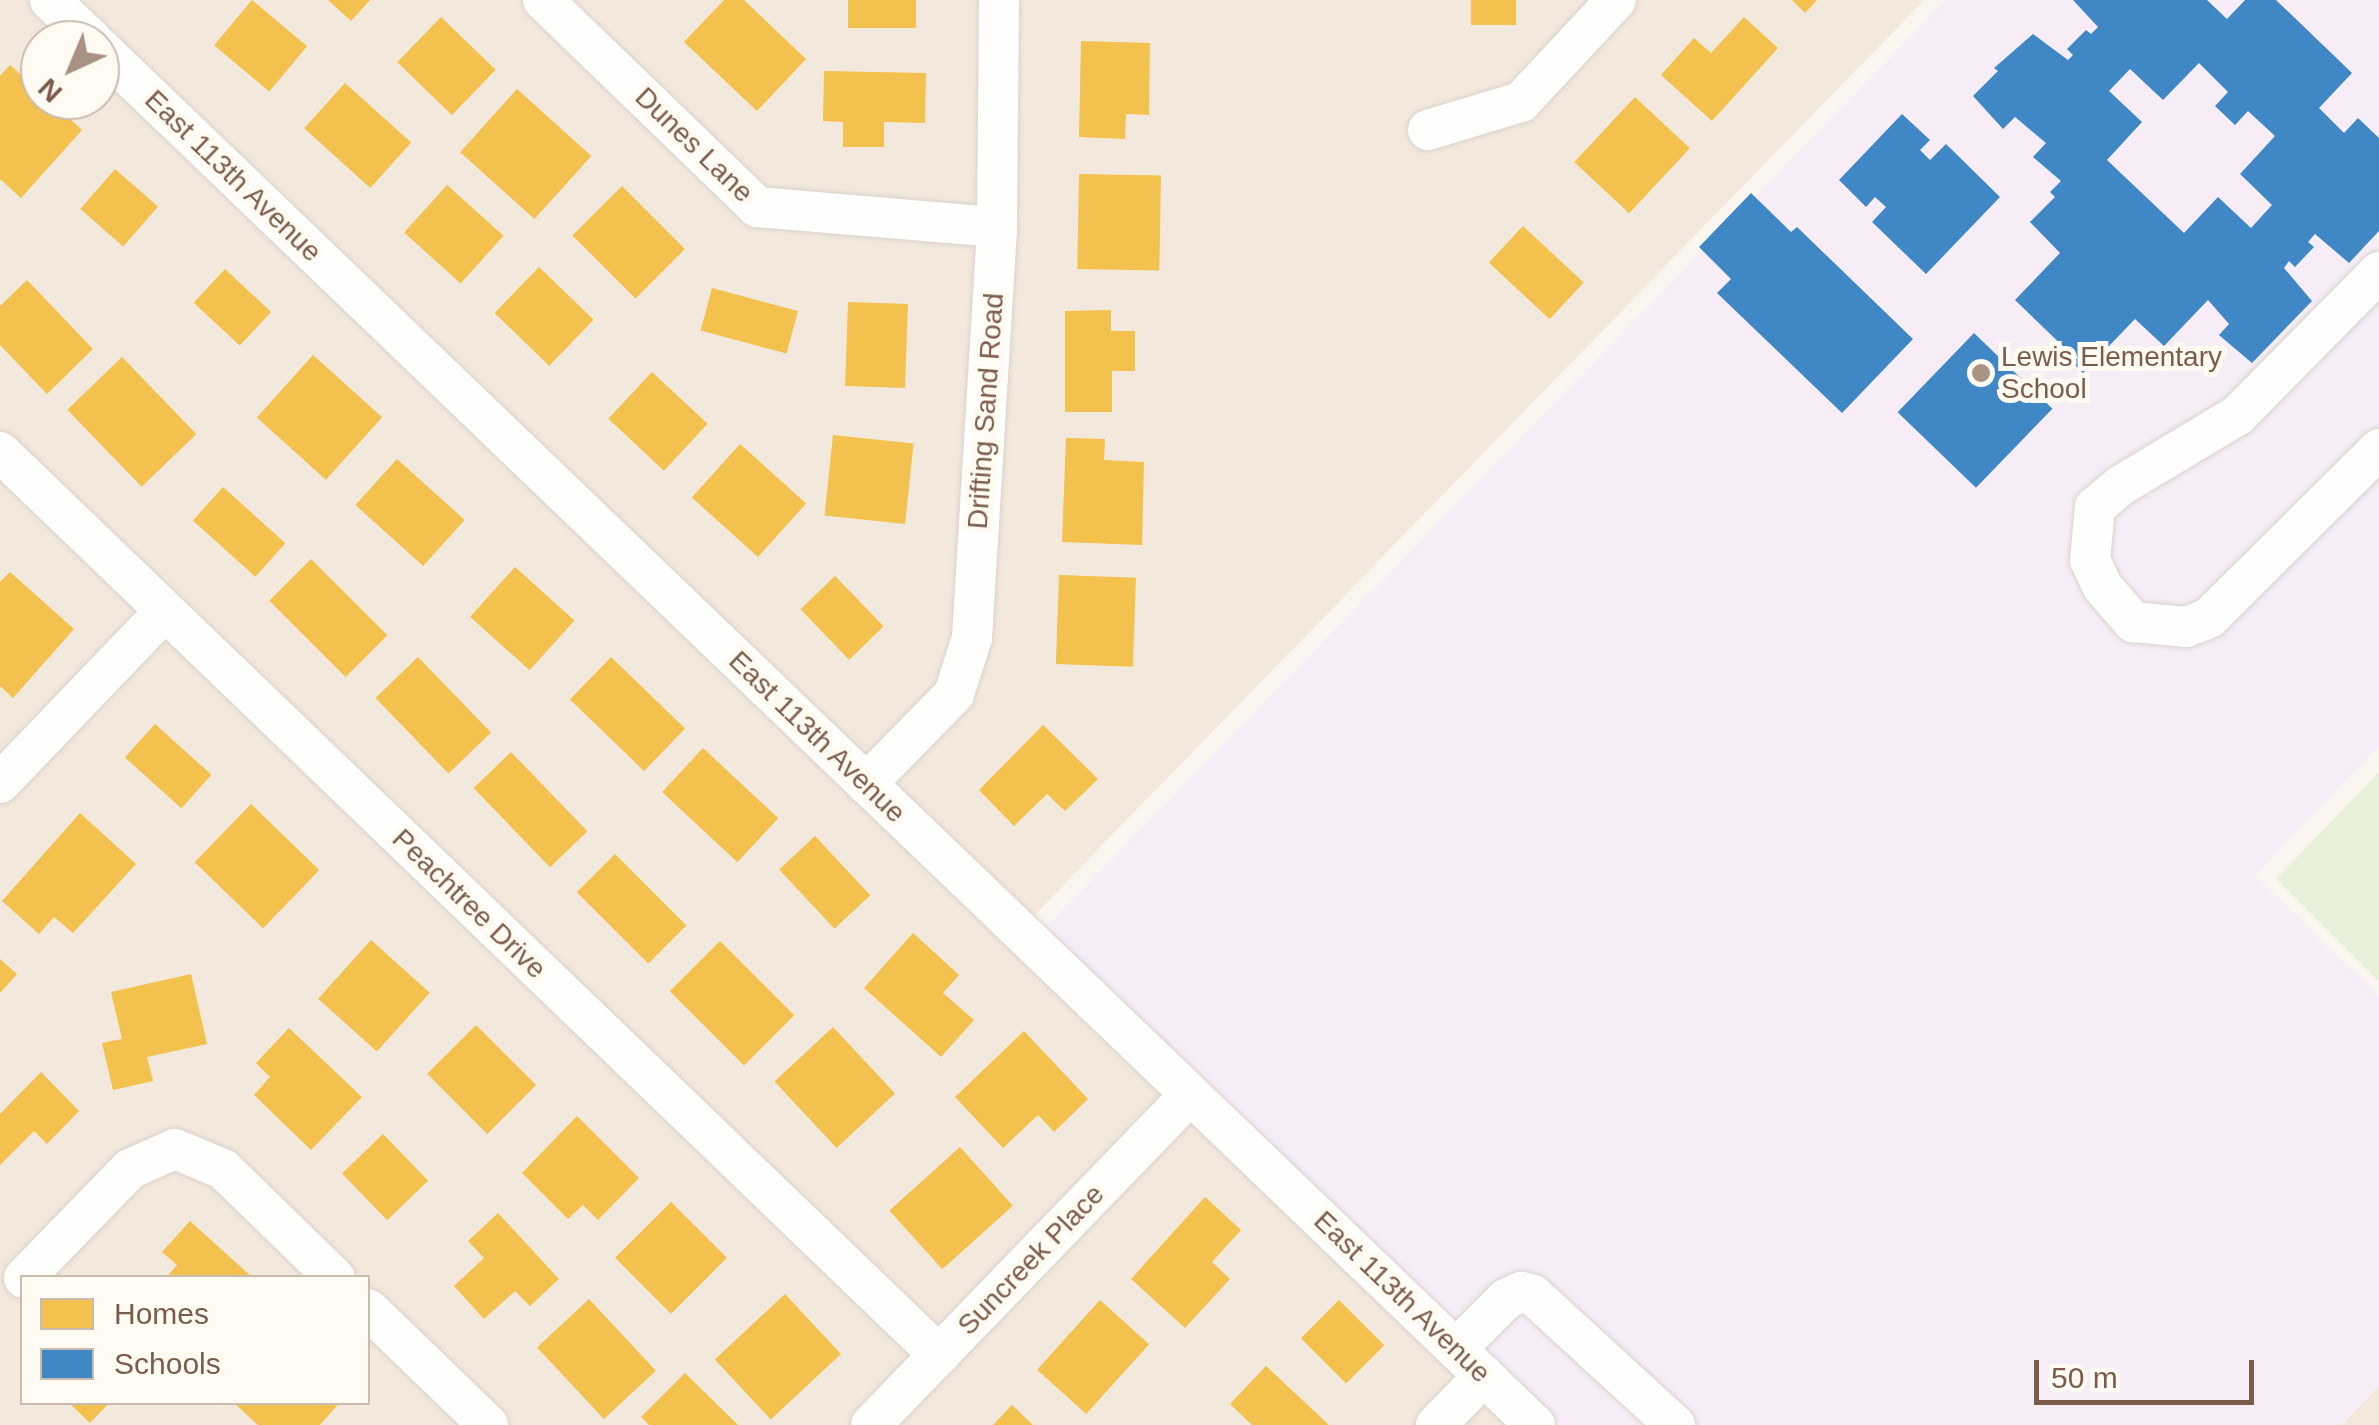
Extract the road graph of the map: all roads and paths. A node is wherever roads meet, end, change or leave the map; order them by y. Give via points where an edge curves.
1 (50, 0) edge
2 (542, 0) edge
3 (999, 0) edge
4 (1616, 0) edge
5 (71, 20) edge
6 (120, 67) edge
7 (1428, 130) dead end
8 (998, 228) junction
9 (2379, 272) edge
10 (2379, 449) edge
11 (0, 452) edge
12 (165, 611) junction
13 (0, 782) edge
14 (866, 784) junction
15 (1190, 1095) junction
16 (26, 1275) edge
17 (332, 1275) edge
18 (20, 1281) edge
19 (0, 1302) edge
20 (370, 1311) edge
21 (940, 1354) junction
22 (1470, 1362) junction
23 (488, 1425) edge
24 (872, 1425) edge
25 (1436, 1425) edge
26 (1535, 1425) edge
27 (1676, 1425) edge

1 - 5 street
2 - 8 street, Dunes Lane via 758,206
3 - 8 street, Drifting Sand Road
4 - 7 street via 1521,102
6 - 14 street, East 113th Avenue
8 - 14 street, Drifting Sand Road via 965,672 954,694
9 - 10 street via 2238,416 2094,508 2090,560 2102,586 2134,622 2186,627 2209,618
11 - 12 street, Peachtree Drive
12 - 13 street
12 - 21 street, Peachtree Drive
14 - 15 street, East 113th Avenue
15 - 21 street, Suncreek Place
15 - 22 street, East 113th Avenue
16 - 17 street via 130,1169 175,1149 223,1169
18 - 19 street
20 - 23 street
21 - 24 street, Suncreek Place
22 - 25 street
22 - 26 street, East 113th Avenue
22 - 27 street via 1506,1300 1521,1292 1533,1295

